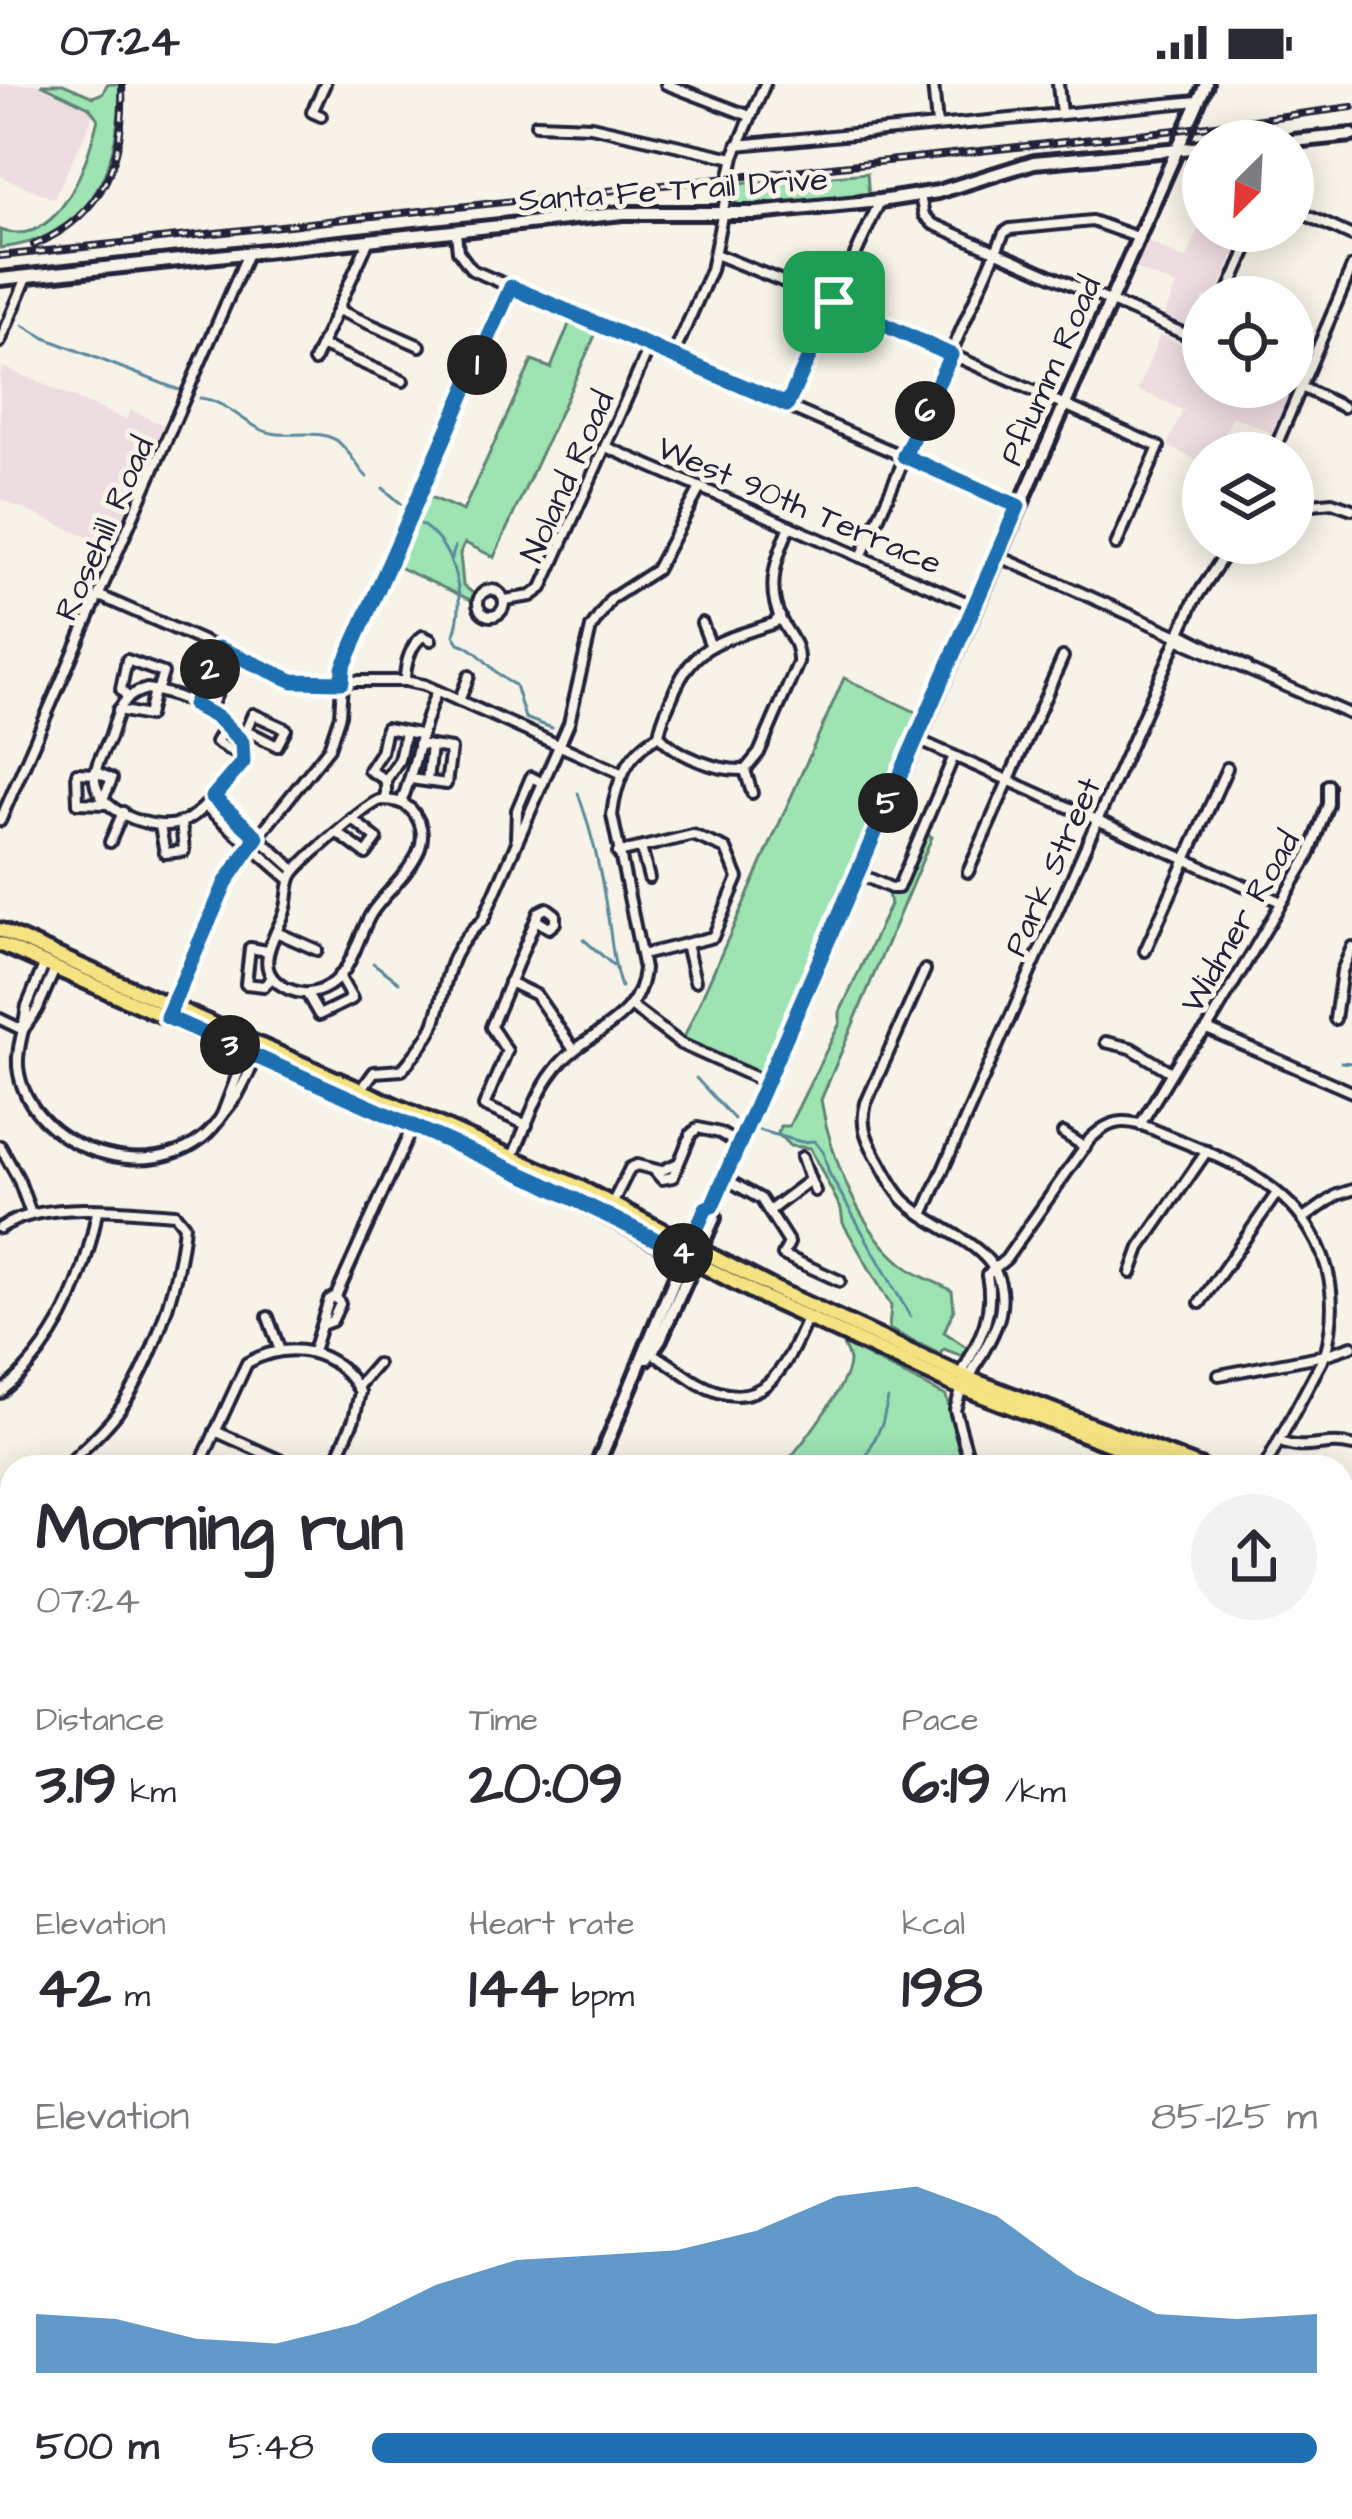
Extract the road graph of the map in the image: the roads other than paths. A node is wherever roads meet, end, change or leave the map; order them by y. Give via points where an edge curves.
1 (325, 84) edge
2 (666, 84) edge
3 (765, 84) edge
4 (933, 84) edge
5 (1058, 84) edge
6 (1206, 84) edge
7 (1198, 101) junction
8 (1061, 114) junction
9 (321, 116) dead end
10 (750, 116) junction
11 (536, 124) dead end
12 (937, 125) junction
13 (1352, 135) edge
14 (1314, 140) edge
15 (737, 146) junction
16 (1182, 148) edge
17 (1175, 149) junction
18 (733, 158) junction
19 (920, 196) junction
20 (880, 201) junction
21 (721, 212) junction
22 (1314, 219) edge
23 (456, 232) junction
24 (1352, 236) edge
25 (1137, 237) junction
26 (369, 240) junction
27 (996, 252) junction
28 (248, 253) junction
29 (715, 254) junction
30 (1352, 267) edge
31 (27, 277) junction
32 (0, 280) edge
33 (511, 287) junction
34 (834, 302) junction
35 (1108, 302) junction
36 (338, 310) junction
37 (1182, 333) edge
38 (0, 342) edge
39 (322, 346) junction
40 (420, 346) dead end
41 (650, 346) junction
42 (1314, 350) edge
43 (951, 355) junction
44 (673, 356) junction
45 (314, 361) dead end
46 (403, 381) dead end
47 (1314, 393) edge
48 (1063, 403) junction
49 (787, 405) junction
50 (1343, 407) dead end
51 (606, 447) junction
52 (904, 456) junction
53 (700, 488) junction
54 (1314, 504) edge
55 (1018, 506) junction
56 (1352, 509) edge
57 (790, 526) junction
58 (1116, 545) dead end
59 (861, 556) junction
60 (998, 556) junction
61 (1218, 564) edge
62 (100, 596) junction
63 (505, 600) dead end
64 (975, 606) junction
65 (780, 616) junction
66 (702, 623) dead end
67 (1178, 636) junction
68 (431, 640) dead end
69 (710, 644) junction
70 (219, 648) junction
71 (1063, 657) dead end
72 (211, 667) junction
73 (470, 676) dead end
74 (405, 681) junction
75 (342, 682) junction
76 (155, 690) junction
77 (437, 691) junction
78 (127, 697) junction
79 (196, 700) junction
80 (460, 701) junction
81 (118, 710) junction
82 (1352, 715) edge
83 (226, 725) junction
84 (405, 731) junction
85 (242, 733) junction
86 (659, 735) junction
87 (418, 739) junction
88 (916, 740) junction
89 (431, 746) junction
90 (560, 746) junction
91 (954, 756) junction
92 (244, 759) junction
93 (1227, 768) dead end
94 (745, 770) junction
95 (95, 773) junction
96 (623, 774) junction
97 (411, 779) junction
98 (386, 780) junction
99 (1008, 780) junction
100 (427, 782) junction
101 (1328, 784) dead end
102 (752, 793) dead end
103 (213, 797) junction
104 (386, 799) junction
105 (105, 802) junction
106 (401, 803) junction
107 (205, 806) junction
108 (123, 812) junction
109 (352, 820) junction
110 (1097, 820) junction
111 (0, 821) edge
112 (181, 822) junction
113 (160, 825) junction
114 (339, 834) junction
115 (257, 837) junction
116 (110, 842) dead end
117 (250, 845) junction
118 (641, 848) junction
119 (618, 853) junction
120 (1186, 860) junction
121 (968, 872) dead end
122 (857, 873) junction
123 (292, 875) junction
124 (649, 878) dead end
125 (1281, 902) junction
126 (536, 920) dead end
127 (0, 930) edge
128 (276, 932) junction
129 (0, 944) edge
130 (686, 944) junction
131 (1352, 947) edge
132 (317, 950) dead end
133 (267, 951) junction
134 (1145, 951) dead end
135 (642, 955) junction
136 (50, 966) junction
137 (925, 970) dead end
138 (98, 974) junction
139 (339, 976) junction
140 (272, 978) junction
141 (695, 981) dead end
142 (509, 982) junction
143 (307, 994) junction
144 (632, 1007) junction
145 (169, 1011) junction
146 (0, 1019) edge
147 (1335, 1019) dead end
148 (1208, 1029) junction
149 (23, 1030) junction
150 (1106, 1042) dead end
151 (574, 1050) junction
152 (251, 1055) junction
153 (317, 1071) junction
154 (1171, 1072) junction
155 (765, 1082) junction
156 (361, 1090) junction
157 (1352, 1092) edge
158 (415, 1120) junction
159 (527, 1125) junction
160 (1140, 1125) junction
161 (1063, 1133) dead end
162 (740, 1140) junction
163 (0, 1146) edge
164 (1085, 1147) junction
165 (1207, 1151) junction
166 (513, 1157) junction
167 (802, 1157) dead end
168 (724, 1178) junction
169 (810, 1180) junction
170 (1352, 1190) edge
171 (815, 1191) dead end
172 (1277, 1192) junction
173 (612, 1204) junction
174 (97, 1211) junction
175 (769, 1211) junction
176 (31, 1214) junction
177 (923, 1215) junction
178 (1303, 1219) junction
179 (0, 1228) edge
180 (692, 1252) junction
181 (991, 1272) junction
182 (1131, 1273) dead end
183 (840, 1281) dead end
184 (1200, 1303) dead end
185 (268, 1317) dead end
186 (807, 1318) junction
187 (879, 1337) junction
188 (1352, 1346) edge
189 (280, 1351) junction
190 (313, 1351) junction
191 (647, 1355) junction
192 (1325, 1355) junction
193 (377, 1364) dead end
194 (1219, 1375) dead end
195 (964, 1382) junction
196 (358, 1386) junction
197 (0, 1393) edge
198 (215, 1431) junction
199 (1279, 1442) junction
200 (1352, 1447) edge
201 (76, 1455) edge
202 (204, 1455) edge
203 (269, 1455) edge
204 (338, 1455) edge
205 (601, 1455) edge
206 (968, 1455) edge
207 (1140, 1455) edge
208 (1168, 1455) edge
209 (1271, 1455) edge

1 - 9 street via 312,112
2 - 10 street
3 - 10 street
4 - 12 street
5 - 8 street
6 - 7 main road, Pflumm Road
7 - 8 street
7 - 17 main road, Pflumm Road
8 - 12 street
10 - 15 street
11 - 18 street via 591,126
12 - 15 street
13 - 14 main road
15 - 18 street
16 - 17 main road, Santa Fe Trail Drive
17 - 19 main road, Santa Fe Trail Drive via 1034,162
17 - 25 main road, Pflumm Road
18 - 21 street
19 - 20 main road, Santa Fe Trail Drive
19 - 27 street via 927,220
20 - 21 main road, Santa Fe Trail Drive
20 - 34 street
21 - 23 main road, Santa Fe Trail Drive via 623,212
21 - 29 street
22 - 24 street
23 - 26 main road, Santa Fe Trail Drive
23 - 33 street via 466,265
25 - 27 street via 1092,220 1059,223 1010,229
25 - 35 main road, Pflumm Road
26 - 28 main road, Santa Fe Trail Drive
26 - 36 street
27 - 35 street
27 - 43 street
28 - 31 main road, Santa Fe Trail Drive
28 - 62 street, Rosehill Road
29 - 34 street
29 - 44 street
30 - 42 street
31 - 32 main road, Santa Fe Trail Drive
31 - 38 street
33 - 41 street
33 - 75 street
34 - 43 street
34 - 49 street
35 - 37 street
35 - 48 main road, Pflumm Road
36 - 39 street
36 - 40 street
39 - 45 street
39 - 46 street
41 - 44 street
41 - 51 street, Noland Road
43 - 48 street
43 - 52 street
44 - 49 street
47 - 50 street
48 - 55 main road, Pflumm Road
48 - 58 street via 1159,446
49 - 52 street
51 - 53 street, West 90th Terrace
51 - 63 street, Noland Road via 542,588
52 - 55 street
52 - 59 street
53 - 57 street, West 90th Terrace
53 - 90 street via 656,570 611,598 594,622
54 - 56 street
55 - 60 main road, Pflumm Road
57 - 59 street, West 90th Terrace
57 - 65 street via 773,570
59 - 64 street, West 90th Terrace
60 - 64 main road, Pflumm Road
60 - 67 street
61 - 67 street, Park Street
62 - 70 street
62 - 111 street, Rosehill Road
64 - 88 main road, Pflumm Road
65 - 69 street
65 - 94 street via 798,663
66 - 69 street
67 - 82 street
67 - 110 street, Park Street
68 - 74 street via 417,640
69 - 86 street via 687,665
70 - 72 street
70 - 75 street via 293,681
71 - 99 street
72 - 79 street
72 - 79 street via 226,674 214,702
73 - 80 street
74 - 75 street
74 - 77 street
75 - 115 street via 329,748
76 - 78 street
76 - 78 street via 163,673 127,660
76 - 79 street
76 - 81 street via 148,716
77 - 80 street
77 - 87 street
78 - 81 street
79 - 83 street
80 - 90 street
81 - 95 street
83 - 85 street
83 - 92 street via 217,742
84 - 87 street
84 - 98 street
84 - 98 street via 386,728 370,770
85 - 85 street via 253,714 286,729 278,746
85 - 92 street
86 - 94 street via 719,768
86 - 96 street via 635,749
87 - 89 street
87 - 97 street
88 - 91 street
88 - 122 main road, Pflumm Road
89 - 100 street
89 - 100 street via 451,749 446,784
90 - 96 street
90 - 156 street via 483,920 460,940 434,1028 402,1070 374,1072
91 - 99 street
91 - 122 street via 898,888
92 - 103 street
93 - 120 street
94 - 102 street
95 - 105 street
95 - 105 street via 112,779
95 - 105 street via 77,773 78,803
96 - 119 street via 612,815
97 - 100 street
97 - 106 street
98 - 104 street
99 - 110 street
99 - 121 street
101 - 125 street, Widmer Road via 1313,847
103 - 107 street
103 - 115 street
104 - 106 street
104 - 109 street
105 - 108 street
106 - 139 street via 415,814 420,848 371,914
107 - 112 street
107 - 117 street
108 - 113 street
108 - 116 street
109 - 114 street
109 - 114 street via 377,839 366,854
110 - 120 street
110 - 177 street, Park Street
112 - 113 street
112 - 113 street via 184,850 165,853
114 - 123 street
115 - 117 street
115 - 123 street
117 - 123 street
117 - 145 street
118 - 119 street
118 - 124 street
118 - 130 street via 693,835 726,849 738,878 722,918 713,937
119 - 135 street
120 - 125 street
120 - 134 street
122 - 155 main road, Pflumm Road
123 - 128 street
125 - 148 street, Widmer Road
126 - 142 street
127 - 138 main road
128 - 132 street
128 - 133 street
129 - 136 main road
130 - 135 street
130 - 141 street
131 - 147 street
133 - 140 street
133 - 140 street via 250,948 246,984
135 - 144 street
136 - 138 main road
136 - 145 main road
136 - 149 street via 26,1006
137 - 177 street via 864,1111 865,1134 899,1195
138 - 145 main road
139 - 143 street
139 - 143 street via 352,999 319,1015
140 - 143 street
142 - 151 street via 536,995
142 - 159 street via 491,1028 507,1051 484,1106
144 - 151 street
144 - 155 street via 681,1044
145 - 152 main road
145 - 153 main road
146 - 149 street
148 - 154 street, Widmer Road
148 - 157 street
149 - 152 street via 18,1068 48,1121 88,1149 123,1158 165,1157 198,1144
150 - 154 street
151 - 159 street via 549,1078
152 - 153 main road via 261,1051
152 - 158 main road
153 - 156 main road
154 - 160 street, Widmer Road
155 - 162 main road, Pflumm Road
156 - 158 main road
158 - 166 main road
158 - 180 main road
158 - 190 street
159 - 166 street
160 - 164 street via 1103,1128
160 - 165 street
161 - 164 street
162 - 168 main road, Pflumm Road
162 - 173 street via 698,1129 670,1168 630,1168
163 - 176 street
164 - 181 street
165 - 172 street
165 - 182 street
166 - 173 main road
167 - 169 street
168 - 175 street
168 - 180 main road, Pflumm Road via 716,1214
169 - 171 street
169 - 175 street
170 - 178 street
172 - 178 street
172 - 184 street
173 - 180 main road
174 - 176 street
174 - 197 street via 68,1310
174 - 201 street via 180,1216 184,1225 176,1277 140,1373 119,1410
175 - 183 street via 789,1243 783,1255
176 - 179 street
177 - 181 street via 969,1241
178 - 192 street via 1331,1285
180 - 186 main road
180 - 187 main road
180 - 191 main road, Pflumm Road
181 - 195 street via 995,1314
185 - 189 street
186 - 187 main road
186 - 191 street via 781,1374 755,1390 722,1392
186 - 195 main road
187 - 195 main road
188 - 192 street
189 - 190 street
189 - 198 street via 247,1363
190 - 196 street
191 - 205 main road
192 - 194 street
192 - 199 street
193 - 196 street
195 - 206 street via 955,1410
195 - 207 main road
195 - 208 main road
196 - 204 street
198 - 202 street
198 - 203 street
199 - 200 street
199 - 209 street

